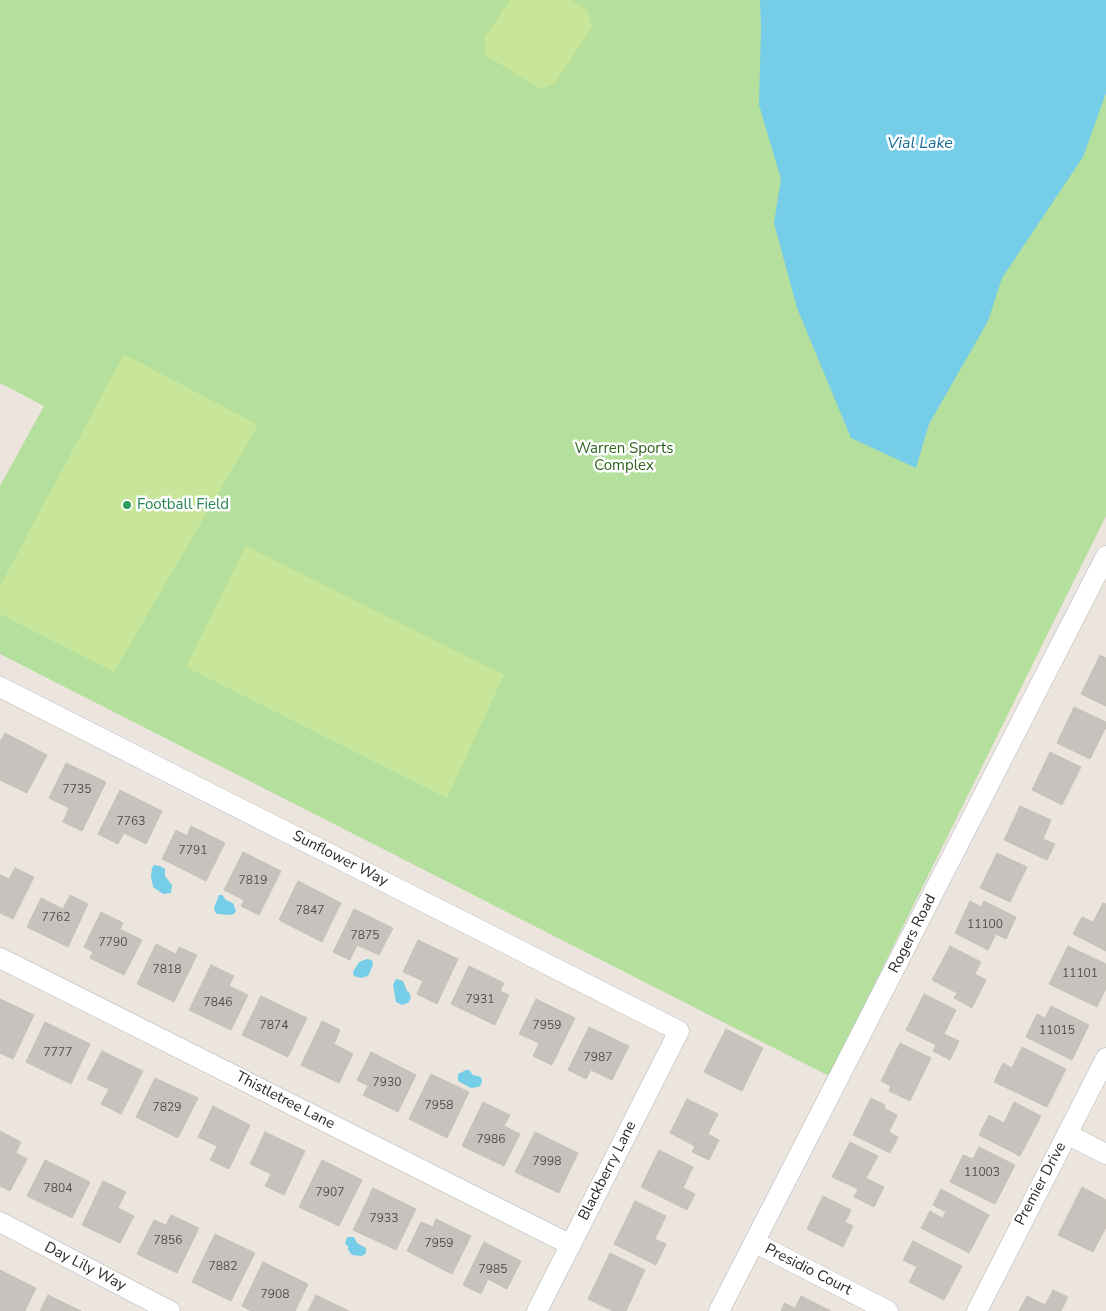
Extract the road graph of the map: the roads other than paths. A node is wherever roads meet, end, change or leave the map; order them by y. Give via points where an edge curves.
1 (1106, 556) edge
2 (0, 688) edge
3 (0, 958) edge
4 (679, 1031) joint
5 (1106, 1058) edge
6 (1067, 1134) junction
7 (1106, 1154) edge
8 (0, 1222) edge
9 (754, 1242) junction
10 (571, 1245) junction
11 (879, 1309) edge
12 (170, 1311) edge
13 (537, 1311) edge
14 (719, 1311) edge
15 (977, 1311) edge

1 - 9 street, Rogers Road
2 - 4 street, Sunflower Way
3 - 10 street, Thistletree Lane
4 - 10 street, Blackberry Lane
5 - 6 street, Premier Drive
6 - 7 street
6 - 15 street, Premier Drive
8 - 12 street, Day Lily Way
9 - 11 street, Presidio Court
9 - 14 street, Rogers Road
10 - 13 street, Blackberry Lane

